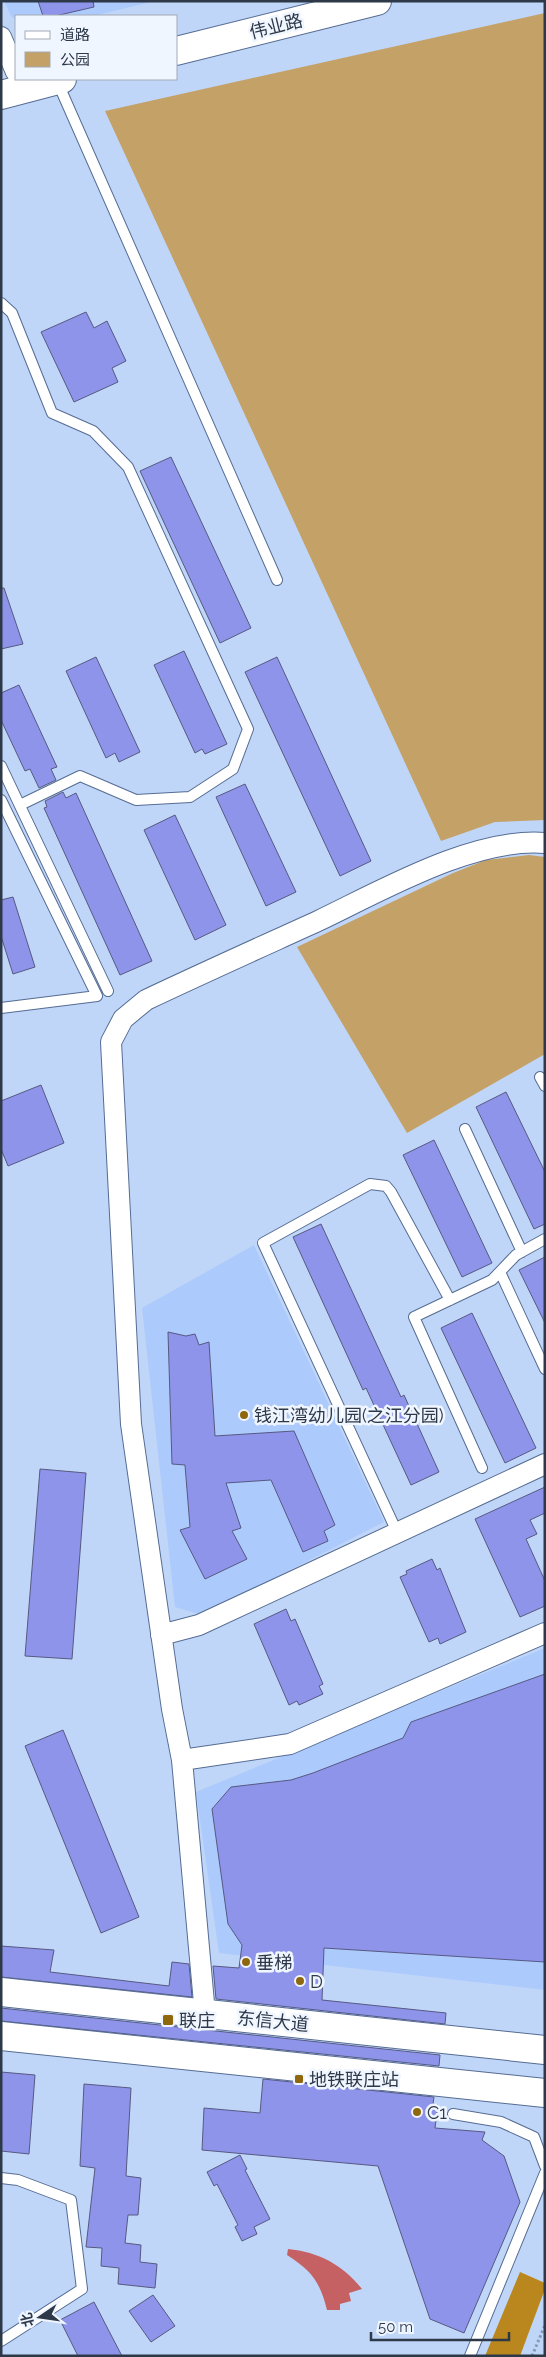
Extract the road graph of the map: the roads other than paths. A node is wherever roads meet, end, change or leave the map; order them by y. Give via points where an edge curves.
1 (376, 1) edge
2 (1, 37) edge
3 (178, 50) edge
4 (48, 80) edge
5 (59, 80) edge
6 (15, 83) edge
7 (1, 303) edge
8 (277, 580) dead end
9 (1, 766) edge
10 (1, 800) edge
11 (20, 805) junction
12 (545, 843) edge
13 (108, 991) dead end
14 (1, 1008) edge
15 (465, 1129) dead end
16 (545, 1239) edge
17 (522, 1252) junction
18 (500, 1272) junction
19 (450, 1300) junction
20 (545, 1369) edge
21 (545, 1464) edge
22 (482, 1468) dead end
23 (397, 1532) junction
24 (545, 1634) edge
25 (161, 1635) junction
26 (182, 1760) junction
27 (1, 1992) edge
28 (205, 2014) junction
29 (1, 2036) edge
30 (545, 2050) edge
31 (545, 2093) edge
32 (453, 2114) dead end
33 (534, 2137) junction
34 (545, 2140) edge
35 (545, 2166) edge
36 (545, 2173) edge
37 (1, 2178) edge
38 (1, 2341) edge
39 (470, 2356) edge

1 - 3 main road, 伟业路
2 - 6 street
4 - 6 main road
5 - 8 lane
7 - 11 lane via 12,313 52,413 93,431 128,467 248,729 232,769 190,797 136,800 80,776
9 - 11 lane
10 - 14 lane via 97,996
11 - 13 lane
12 - 25 street via 531,842 468,852 385,889 146,1000 123,1019 110,1042 131,1424
15 - 17 lane
16 - 17 lane
17 - 18 lane
18 - 19 lane via 492,1280
18 - 20 lane
19 - 22 lane via 414,1317
19 - 23 lane via 386,1186 370,1184 263,1242
21 - 23 street
23 - 25 street via 199,1625
24 - 26 street via 290,1744
25 - 26 street
26 - 28 street
27 - 28 main road, 东信大道
28 - 30 main road, 东信大道
29 - 31 main road
32 - 33 lane via 501,2122
33 - 34 lane
33 - 35 lane
36 - 39 lane
37 - 38 lane via 18,2180 71,2200 82,2289

